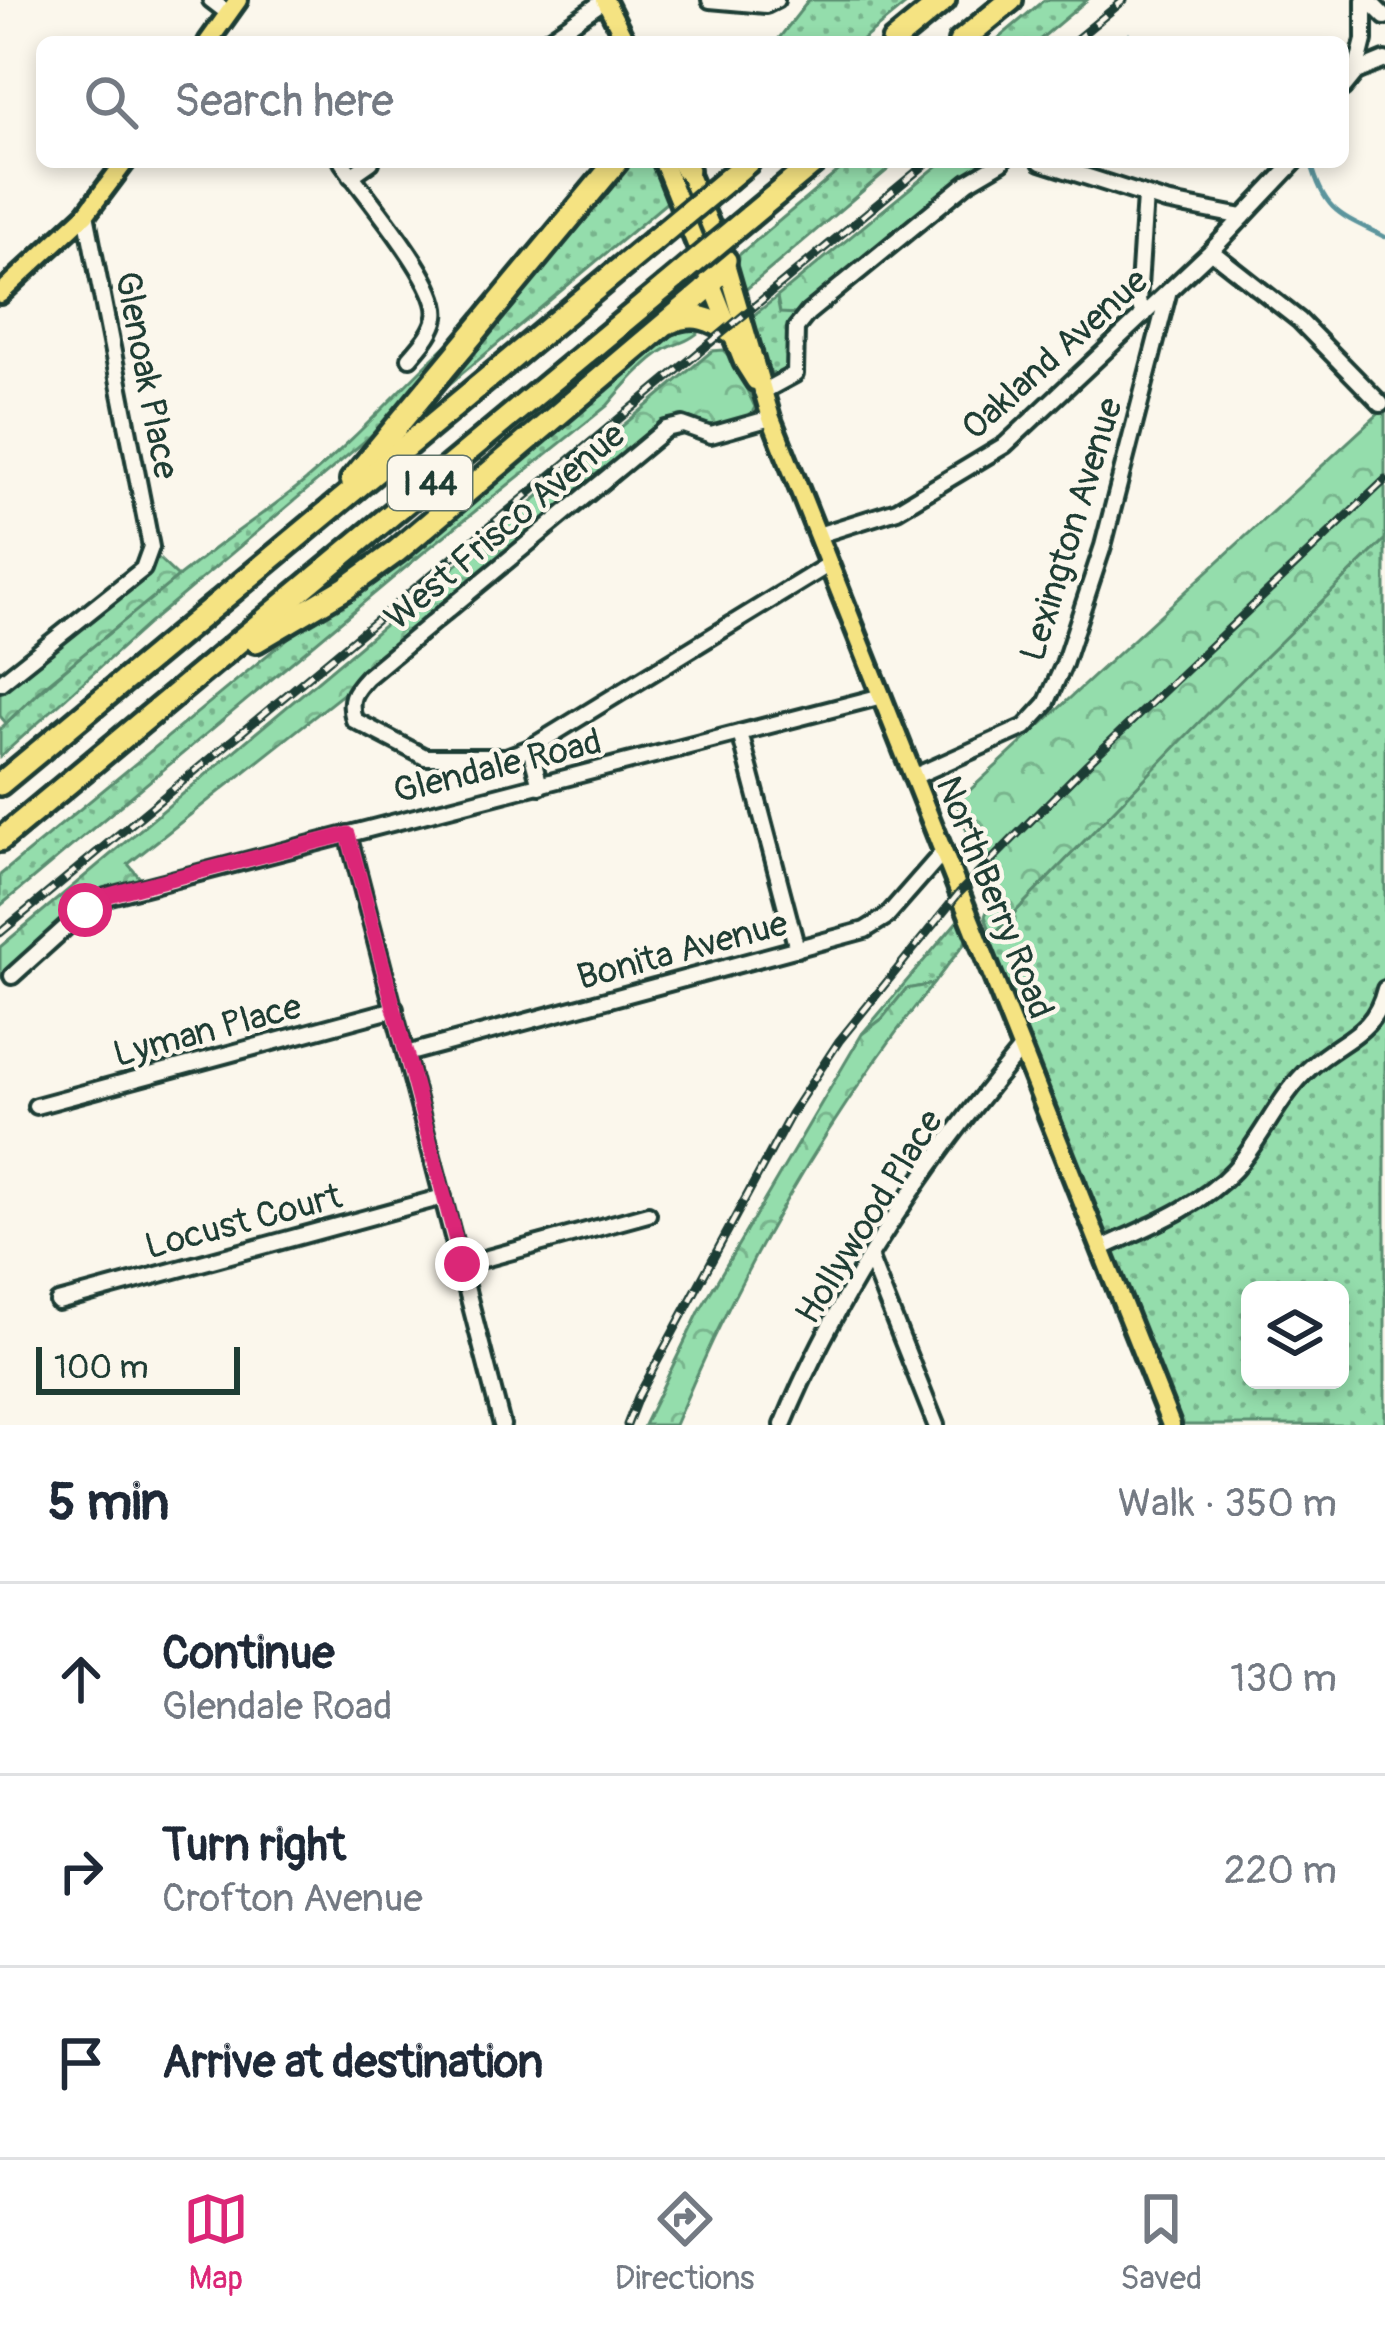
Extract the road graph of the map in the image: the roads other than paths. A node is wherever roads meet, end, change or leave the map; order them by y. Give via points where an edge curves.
1 (211, 0) edge
2 (605, 0) edge
3 (710, 0) edge
4 (776, 0) edge
5 (944, 0) edge
6 (1011, 0) edge
7 (1366, 0) edge
8 (233, 7) edge
9 (1385, 17) edge
10 (212, 36) edge
11 (553, 36) edge
12 (620, 36) edge
13 (900, 36) edge
14 (967, 36) edge
15 (1385, 60) edge
16 (1356, 72) junction
17 (1349, 81) edge
18 (120, 168) edge
19 (346, 168) edge
20 (362, 168) edge
21 (611, 168) edge
22 (665, 168) edge
23 (685, 168) edge
24 (741, 168) edge
25 (808, 168) edge
26 (992, 168) edge
27 (1059, 168) edge
28 (1289, 168) edge
29 (351, 176) junction
30 (1145, 196) junction
31 (86, 214) junction
32 (1243, 217) junction
33 (1211, 251) junction
34 (725, 260) junction
35 (712, 284) junction
36 (1170, 290) junction
37 (0, 294) edge
38 (1144, 314) junction
39 (664, 325) junction
40 (731, 333) junction
41 (410, 358) dead end
42 (762, 392) junction
43 (1381, 404) dead end
44 (771, 418) junction
45 (322, 518) junction
46 (818, 535) junction
47 (828, 565) junction
48 (194, 679) junction
49 (0, 683) edge
50 (882, 697) junction
51 (740, 733) junction
52 (530, 748) junction
53 (913, 777) junction
54 (0, 784) edge
55 (540, 786) junction
56 (348, 834) junction
57 (0, 840) edge
58 (943, 852) junction
59 (797, 949) junction
60 (12, 976) dead end
61 (1385, 989) edge
62 (394, 1010) junction
63 (1020, 1050) junction
64 (406, 1054) junction
65 (36, 1106) dead end
66 (443, 1197) junction
67 (648, 1214) dead end
68 (1100, 1249) junction
69 (870, 1259) junction
70 (462, 1264) junction
71 (58, 1301) dead end
72 (502, 1425) edge
73 (783, 1425) edge
74 (936, 1425) edge
75 (1171, 1425) edge

1 - 8 street
2 - 11 street
2 - 12 main road
3 - 4 street
5 - 13 highway
6 - 14 highway
7 - 9 street
7 - 16 street
8 - 10 main road
15 - 16 street
16 - 17 street
18 - 31 main road
19 - 29 street
20 - 29 street
21 - 45 highway
22 - 35 main road, North Berry Road
23 - 34 main road, North Berry Road
24 - 45 highway, I 44, bridge
25 - 48 highway, I 44, bridge
26 - 42 street via 808,313 796,328 795,374
27 - 30 street
28 - 32 street, Oakland Avenue
29 - 41 street via 436,304 436,318
30 - 32 street
30 - 38 street via 1138,302
31 - 37 main road
31 - 49 street, Glenoak Place via 151,547 142,569
32 - 33 street, Oakland Avenue
33 - 36 street, Oakland Avenue
33 - 43 street via 1299,320
34 - 35 highway
34 - 42 main road, North Berry Road
35 - 39 highway
35 - 40 main road, North Berry Road
36 - 38 street, Oakland Avenue
36 - 53 street, Lexington Avenue via 1103,546 1046,704 1025,728
38 - 46 street, Oakland Avenue via 1005,445 897,510
39 - 40 highway via 698,316
39 - 48 highway via 397,551
40 - 42 main road, North Berry Road
42 - 44 main road, North Berry Road
44 - 46 main road, North Berry Road
44 - 52 street, West Frisco Avenue via 711,434 666,429 353,692 354,720 424,757 506,757
45 - 54 highway, I 44
46 - 47 main road, North Berry Road
47 - 50 main road, North Berry Road
47 - 52 street
48 - 57 highway, I 44
50 - 51 street, Glendale Road
50 - 53 main road, North Berry Road
51 - 55 street, Glendale Road
51 - 59 street
52 - 55 street
53 - 58 main road, North Berry Road
55 - 56 street, Glendale Road
56 - 60 street, Glendale Road via 106,896
56 - 62 street
58 - 59 street, Bonita Avenue via 877,923
58 - 63 main road, North Berry Road
59 - 64 street, Bonita Avenue
61 - 68 street via 1374,1019 1310,1067 1233,1172 1195,1201
62 - 64 street
62 - 65 street, Lyman Place
63 - 68 main road, North Berry Road
63 - 69 street, Hollywood Place via 968,1111
64 - 66 street
66 - 70 street
66 - 71 street, Locust Court
67 - 70 street
68 - 75 main road, North Berry Road
69 - 73 street, Hollywood Place
69 - 74 street
70 - 72 street

